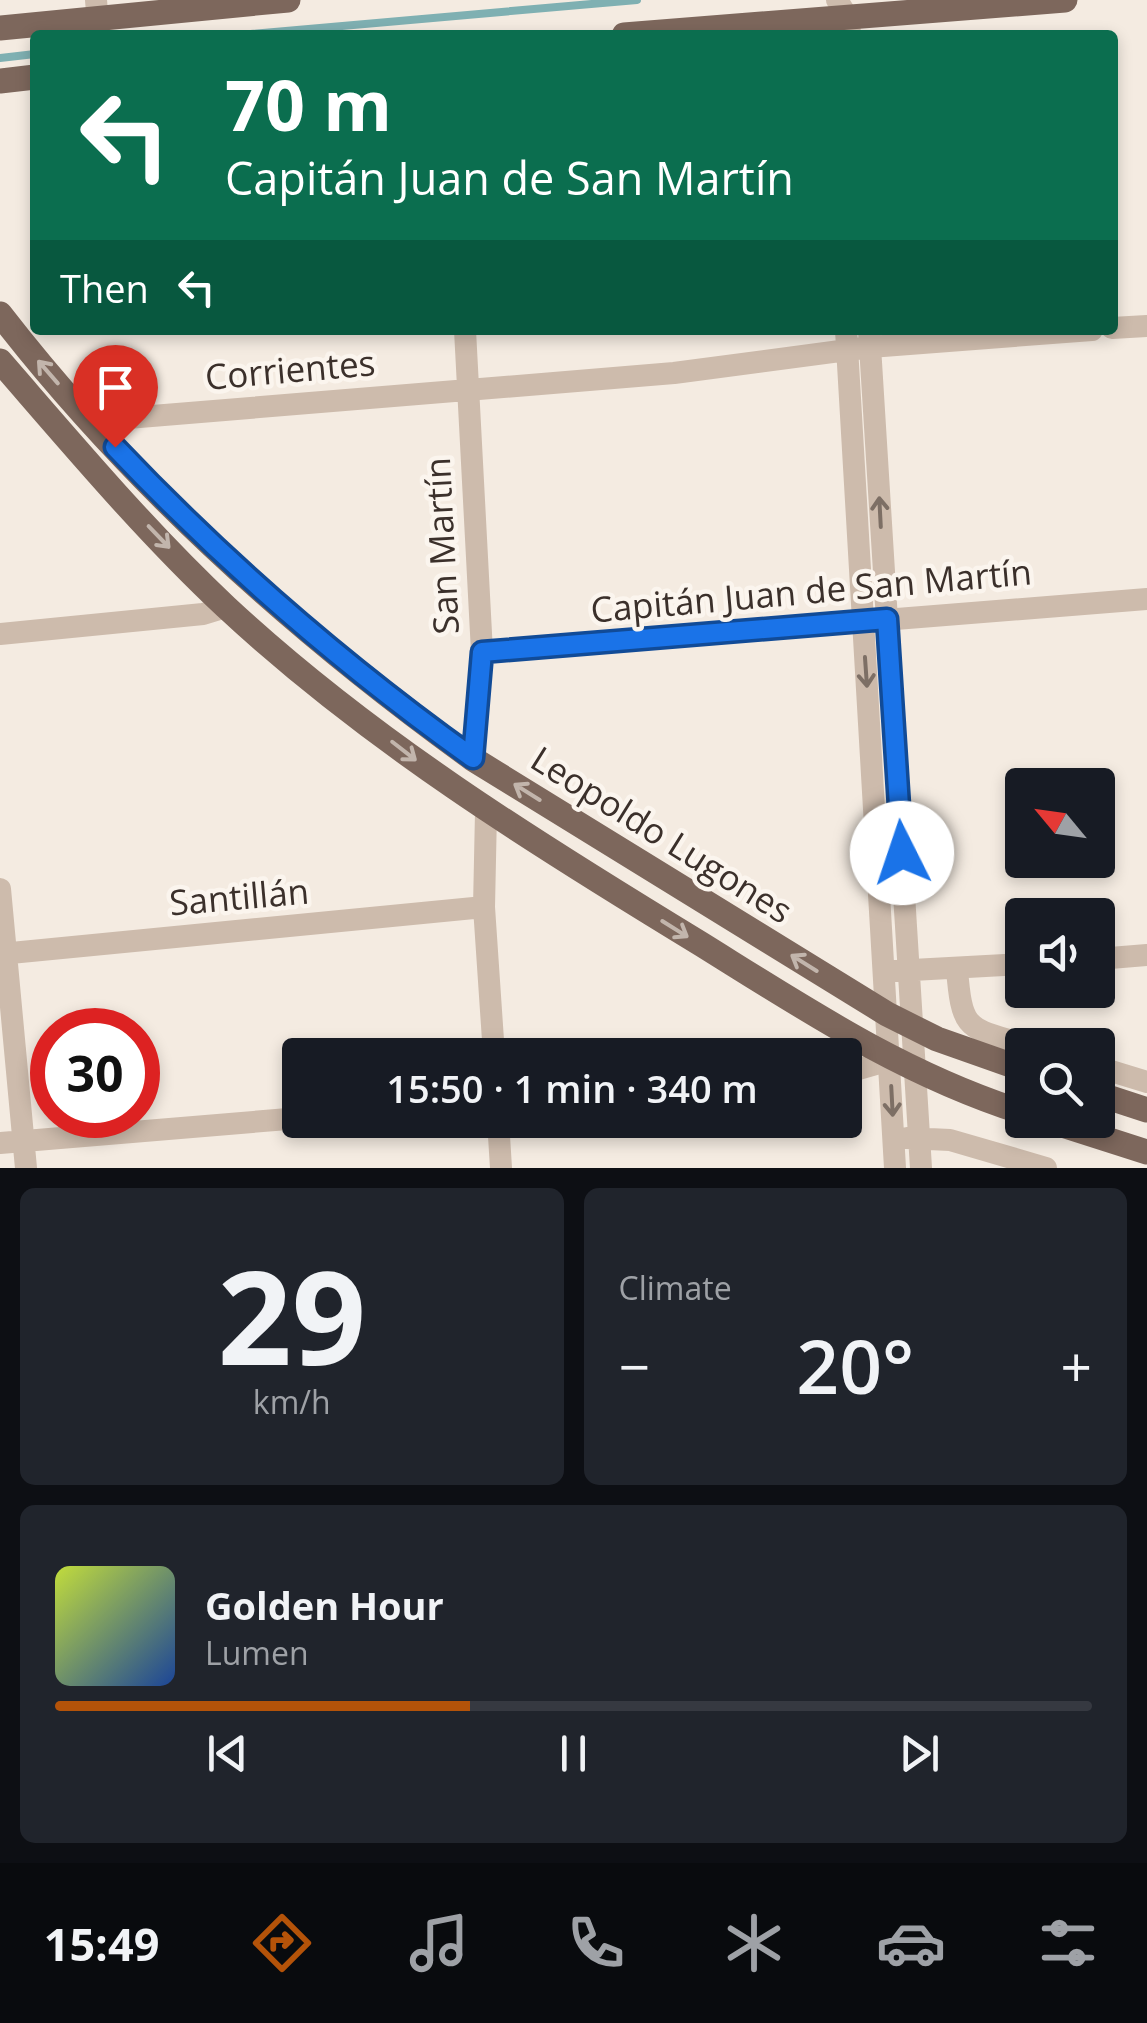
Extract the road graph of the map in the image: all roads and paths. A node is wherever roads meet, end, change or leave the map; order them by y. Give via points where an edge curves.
1 (288, 0) edge
2 (1065, 0) edge
3 (838, 18) edge
4 (98, 22) edge
5 (0, 28) edge
6 (687, 30) edge
7 (30, 78) edge
8 (0, 81) edge
9 (0, 314) edge
10 (1147, 326) edge
11 (1118, 328) edge
12 (465, 335) edge
13 (962, 335) edge
14 (858, 339) edge
15 (0, 361) edge
16 (468, 389) junction
17 (91, 421) junction
18 (1147, 599) edge
19 (226, 607) junction
20 (875, 620) junction
21 (0, 634) edge
22 (482, 652) junction
23 (473, 758) junction
24 (486, 812) junction
25 (0, 889) edge
26 (484, 907) junction
27 (4, 953) edge
28 (1147, 955) edge
29 (1115, 958) edge
30 (1005, 965) edge
31 (957, 969) junction
32 (897, 971) junction
33 (887, 1014) junction
34 (912, 1026) junction
35 (493, 1038) edge
36 (1005, 1039) edge
37 (890, 1060) junction
38 (1005, 1062) edge
39 (862, 1068) edge
40 (915, 1072) junction
41 (1115, 1072) edge
42 (1147, 1082) edge
43 (1115, 1100) edge
44 (1005, 1106) edge
45 (1147, 1110) edge
46 (282, 1120) edge
47 (919, 1137) junction
48 (499, 1138) edge
49 (1103, 1138) edge
50 (894, 1140) junction
51 (24, 1142) junction
52 (0, 1143) edge
53 (1147, 1152) edge
54 (26, 1168) edge
55 (501, 1168) edge
56 (895, 1168) edge
57 (921, 1168) edge
58 (1046, 1168) edge

1 - 4 main road
2 - 3 main road
3 - 6 main road
4 - 5 main road
7 - 8 main road
17 -> 9 main road, Leopoldo Lugones
10 - 11 street
12 - 16 street, San Martín
13 - 14 street, Corrientes
14 - 16 street, Corrientes via 674,373
14 - 20 street
15 -> 19 main road, Leopoldo Lugones
16 - 17 street, Corrientes
16 - 22 street, San Martín
17 - 23 main road, Leopoldo Lugones via 260,591
18 - 20 street, Capitán Juan de San Martín
19 - 21 street
19 -> 24 main road, Leopoldo Lugones
20 - 22 street, Capitán Juan de San Martín
20 - 32 street
22 - 23 street, San Martín
33 -> 23 main road, Leopoldo Lugones
24 - 26 street
24 -> 37 main road, Leopoldo Lugones
25 - 27 street
26 - 27 street, Santillán
26 - 35 street
27 - 51 street
28 - 29 street
30 - 31 street
31 - 32 street
31 - 36 street via 961,1013 979,1031
32 - 33 street
32 - 34 street
33 - 34 main road, Leopoldo Lugones
33 - 37 street
34 - 38 main road, Leopoldo Lugones
34 - 40 street
37 - 39 street
37 - 40 main road, Leopoldo Lugones
37 -> 50 street
40 - 44 main road, Leopoldo Lugones
40 - 47 street
41 - 42 street
43 - 45 main road
46 - 51 street
47 - 50 street
47 - 57 street
47 - 58 street
48 - 55 street
49 - 53 main road
50 - 56 street
51 - 52 street
51 - 54 street

